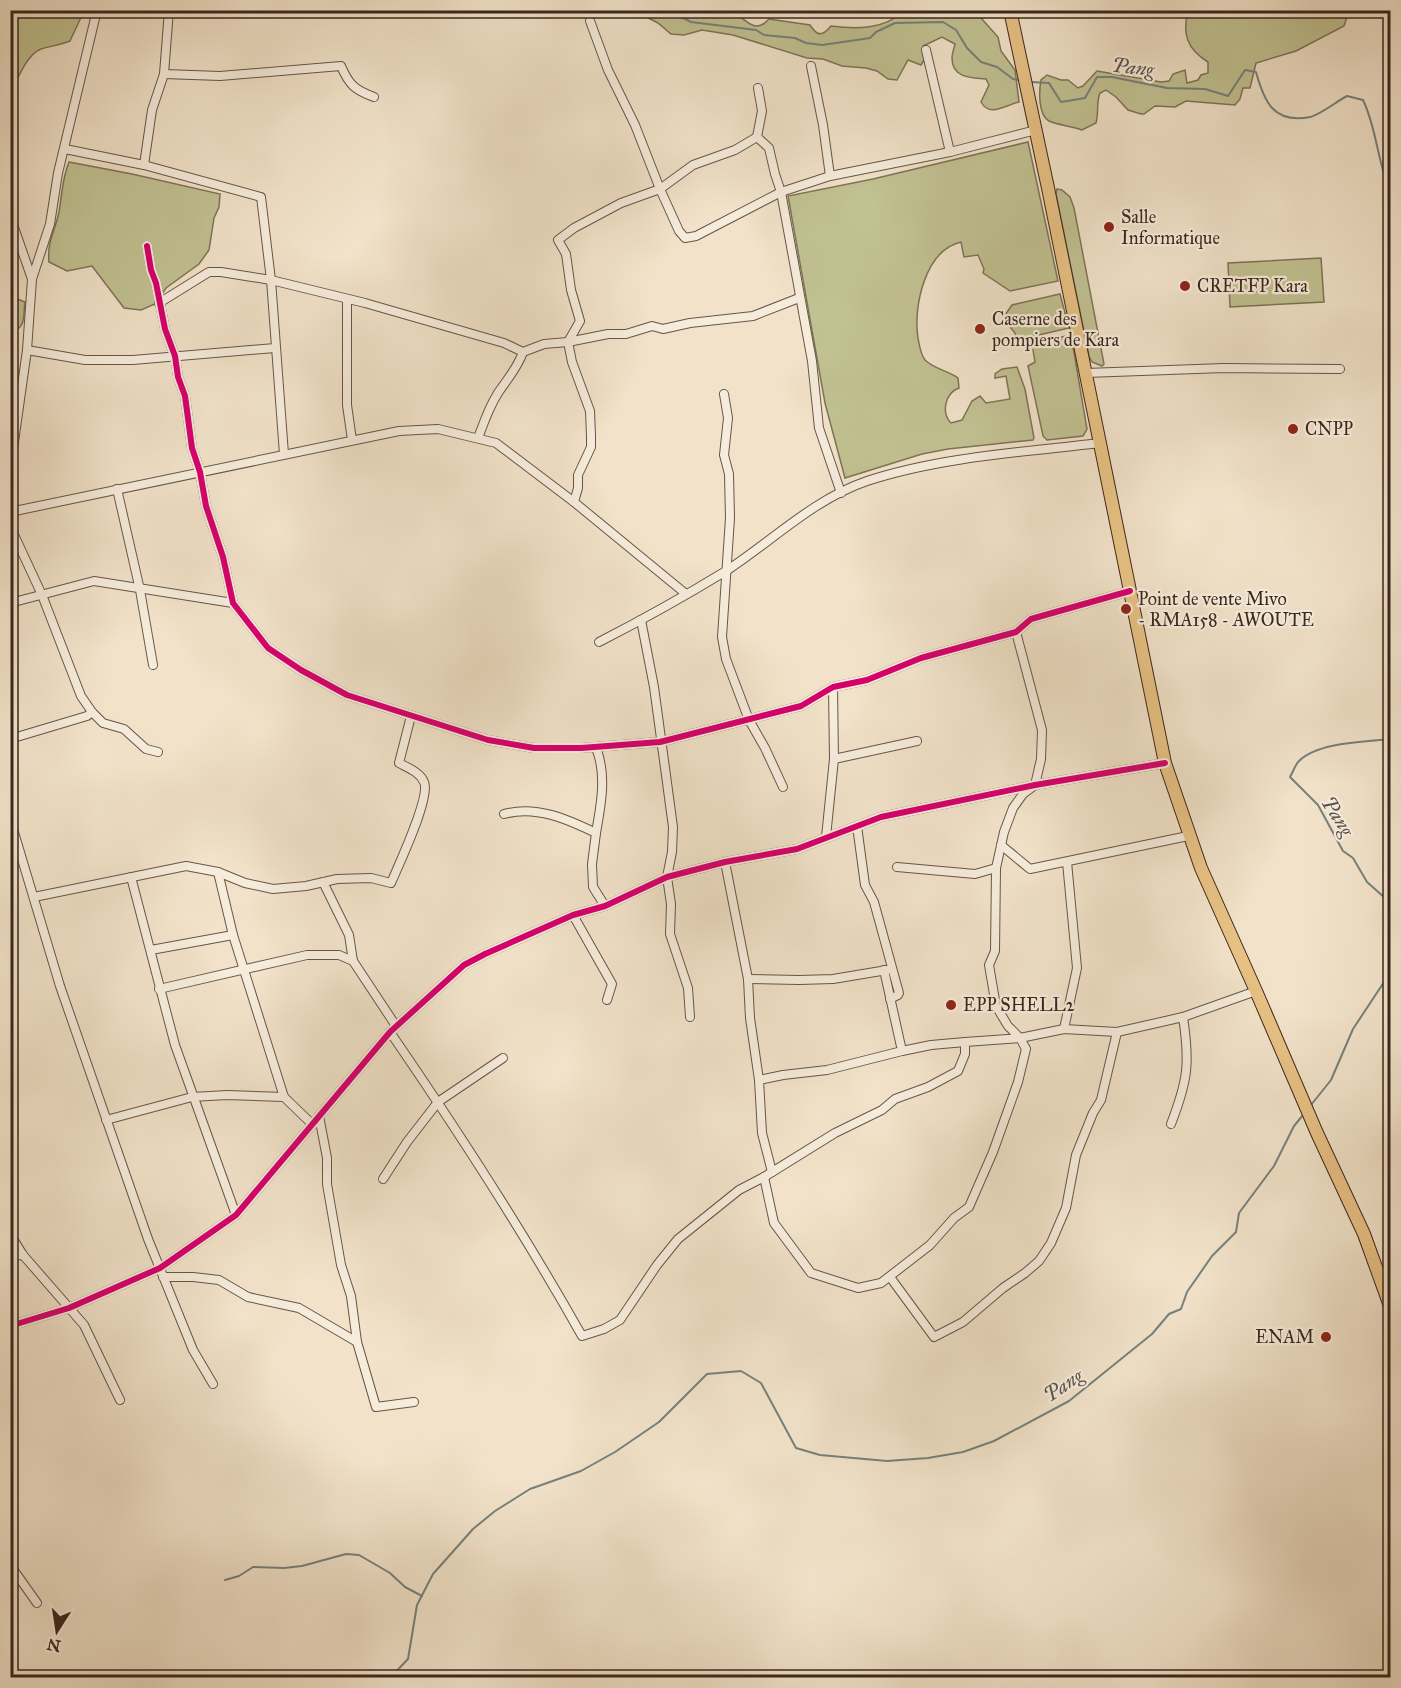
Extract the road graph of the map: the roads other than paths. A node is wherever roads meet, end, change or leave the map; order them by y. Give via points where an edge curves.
1 (97, 10) edge
2 (169, 10) edge
3 (1010, 10) edge
4 (590, 21) dead end
5 (926, 50) dead end
6 (811, 66) dead end
7 (164, 74) junction
8 (758, 88) dead end
9 (374, 98) dead end
10 (1036, 130) junction
11 (757, 137) junction
12 (65, 149) junction
13 (950, 152) junction
14 (144, 165) junction
15 (830, 176) junction
16 (660, 189) junction
17 (781, 192) junction
18 (10, 216) edge
19 (147, 246) dead end
20 (32, 279) junction
21 (271, 280) junction
22 (799, 298) junction
23 (347, 300) junction
24 (159, 303) junction
25 (568, 342) junction
26 (276, 348) junction
27 (27, 350) junction
28 (523, 352) junction
29 (175, 356) junction
30 (1340, 369) dead end
31 (1086, 373) junction
32 (724, 394) dead end
33 (478, 438) junction
34 (352, 440) junction
35 (1100, 443) junction
36 (284, 454) junction
37 (10, 470) edge
38 (200, 472) junction
39 (117, 489) junction
40 (841, 493) junction
41 (574, 502) junction
42 (10, 512) edge
43 (10, 526) edge
44 (726, 570) junction
45 (140, 590) junction
46 (1130, 591) junction
47 (686, 594) junction
48 (42, 595) junction
49 (10, 603) edge
50 (233, 603) junction
51 (641, 620) junction
52 (1016, 632) junction
53 (599, 642) dead end
54 (153, 665) dead end
55 (833, 687) junction
56 (92, 712) junction
57 (411, 716) junction
58 (748, 720) junction
59 (10, 739) edge
60 (917, 741) dead end
61 (660, 742) junction
62 (596, 748) junction
63 (158, 752) dead end
64 (834, 759) junction
65 (1165, 763) junction
66 (1035, 784) junction
67 (783, 787) dead end
68 (504, 814) dead end
69 (10, 819) edge
70 (857, 826) junction
71 (596, 833) junction
72 (1188, 836) junction
73 (826, 837) junction
74 (1001, 845) junction
75 (725, 862) junction
76 (1067, 862) junction
77 (897, 867) dead end
78 (996, 868) junction
79 (218, 872) junction
80 (131, 877) junction
81 (667, 877) junction
82 (323, 882) junction
83 (34, 897) junction
84 (605, 906) junction
85 (573, 915) junction
86 (233, 935) junction
87 (151, 950) junction
88 (353, 961) junction
89 (244, 968) junction
90 (888, 970) junction
91 (748, 979) junction
92 (159, 989) junction
93 (1256, 990) junction
94 (607, 1000) dead end
95 (690, 1017) dead end
96 (1183, 1017) junction
97 (393, 1029) junction
98 (1064, 1029) junction
99 (1117, 1032) junction
100 (1020, 1038) junction
101 (965, 1042) junction
102 (902, 1051) junction
103 (503, 1058) dead end
104 (759, 1080) junction
105 (192, 1097) junction
106 (284, 1097) junction
107 (438, 1102) junction
108 (319, 1116) junction
109 (106, 1120) junction
110 (312, 1124) junction
111 (1171, 1124) dead end
112 (772, 1172) junction
113 (764, 1177) junction
114 (383, 1179) dead end
115 (236, 1215) junction
116 (10, 1234) edge
117 (23, 1255) junction
118 (10, 1256) edge
119 (161, 1273) junction
120 (890, 1277) junction
121 (1390, 1306) edge
122 (69, 1308) junction
123 (10, 1326) edge
124 (357, 1342) junction
125 (213, 1384) dead end
126 (120, 1400) dead end
127 (414, 1402) dead end
128 (10, 1565) edge
129 (37, 1603) dead end

1 - 12 street
2 - 7 street
3 - 10 highway
4 - 16 street
5 - 13 street
6 - 15 street
7 - 9 street via 220,76 341,66 347,81
7 - 14 street via 152,110
8 - 11 street via 762,111
10 - 13 street
10 - 31 highway
11 - 16 street via 735,150 693,165
11 - 17 street via 769,148
12 - 14 street
12 - 20 street via 51,224
13 - 15 street
14 - 21 street via 261,197
15 - 17 street
16 - 17 street via 685,238
16 - 25 street via 621,204 558,240 566,254 580,321
17 - 22 street
18 - 20 street
19 - 24 street
20 - 27 street
21 - 23 street
21 - 24 street via 209,272
21 - 26 street
22 - 25 street via 753,316 663,329 652,326 627,334
22 - 40 street via 812,361 819,428
23 - 28 street via 417,317
23 - 34 street via 347,405
24 - 29 street
25 - 28 street via 544,344
25 - 41 street via 590,411 591,436 591,447 578,474
26 - 29 street
26 - 36 street
27 - 29 street via 85,360
27 - 37 street
28 - 33 street via 519,365 498,393
29 - 38 street
30 - 31 street
31 - 35 highway
32 - 44 street via 730,518
33 - 34 street via 438,429
33 - 41 street via 496,443
34 - 36 street
35 - 40 street via 948,462 867,482
35 - 46 highway
36 - 38 street
38 - 39 street
38 - 50 street
39 - 42 street
39 - 45 street
40 - 44 street
41 - 47 street
43 - 48 street
44 - 47 street
44 - 58 street via 722,637
45 - 48 street via 94,581
45 - 50 street
45 - 54 street
46 - 52 street via 1030,619
46 - 65 highway
47 - 51 street
48 - 49 street
48 - 56 street via 81,696
50 - 57 street via 268,648 301,670 347,695
51 - 53 street
51 - 61 street
52 - 55 street via 921,658 867,680
52 - 66 street via 1042,730
55 - 58 street via 801,706
55 - 64 street
56 - 59 street
56 - 63 street via 103,723 124,729 146,749
57 - 62 street via 488,740 534,748
57 - 82 street via 399,763 420,775 426,784 424,804 391,883 371,878
58 - 61 street
58 - 67 street
60 - 64 street
61 - 62 street
61 - 81 street via 673,827
62 - 71 street via 602,775
64 - 73 street
65 - 66 street
65 - 72 highway
66 - 70 street via 881,817
66 - 74 street via 1013,808
68 - 71 street via 538,811
69 - 83 street
70 - 73 street
70 - 90 street via 865,885 874,902
71 - 84 street via 593,887
72 - 76 street
72 - 93 highway
73 - 75 street via 797,849
74 - 76 street via 1030,869
74 - 78 street
75 - 81 street
75 - 91 street
76 - 98 street via 1077,968
77 - 78 street via 975,874
78 - 100 street via 995,951 989,965 996,1006
79 - 80 street via 186,866
79 - 82 street via 273,889
79 - 86 street
80 - 83 street
80 - 87 street
81 - 84 street
81 - 95 street via 670,934 688,988
82 - 88 street via 349,935
83 - 109 street
84 - 85 street
85 - 94 street via 612,984
85 - 97 street via 464,965
86 - 87 street
86 - 89 street
87 - 92 street
88 - 89 street via 339,954 307,955
88 - 97 street
89 - 92 street
89 - 106 street
90 - 91 street via 833,979
90 - 102 street via 899,993 890,999
91 - 104 street
92 - 105 street
93 - 96 street
93 - 121 highway via 1364,1234
96 - 99 street
96 - 111 street via 1188,1049 1186,1081
97 - 107 street
97 - 108 street
98 - 99 street
98 - 100 street
99 - 120 street via 1101,1100 1076,1155 1066,1208 1040,1261 963,1322 934,1337
100 - 101 street
100 - 120 street via 1026,1049 1018,1082 969,1207
101 - 102 street
101 - 112 street via 958,1071 895,1099
102 - 104 street via 827,1070
103 - 107 street
104 - 112 street via 762,1133
105 - 106 street
105 - 109 street
105 - 115 street
106 - 110 street
107 - 113 street via 487,1175 582,1336 620,1320 678,1239 740,1190
107 - 114 street
108 - 110 street
108 - 124 street via 327,1158 327,1184
109 - 119 street
110 - 115 street
112 - 113 street
113 - 120 street via 774,1223 812,1274 858,1288
115 - 119 street
116 - 117 street
117 - 118 street
117 - 122 street
119 - 122 street
119 - 124 street via 219,1280 248,1297 299,1308
119 - 125 street via 193,1350
122 - 123 street
122 - 126 street via 84,1325
124 - 127 street via 376,1407
128 - 129 street

